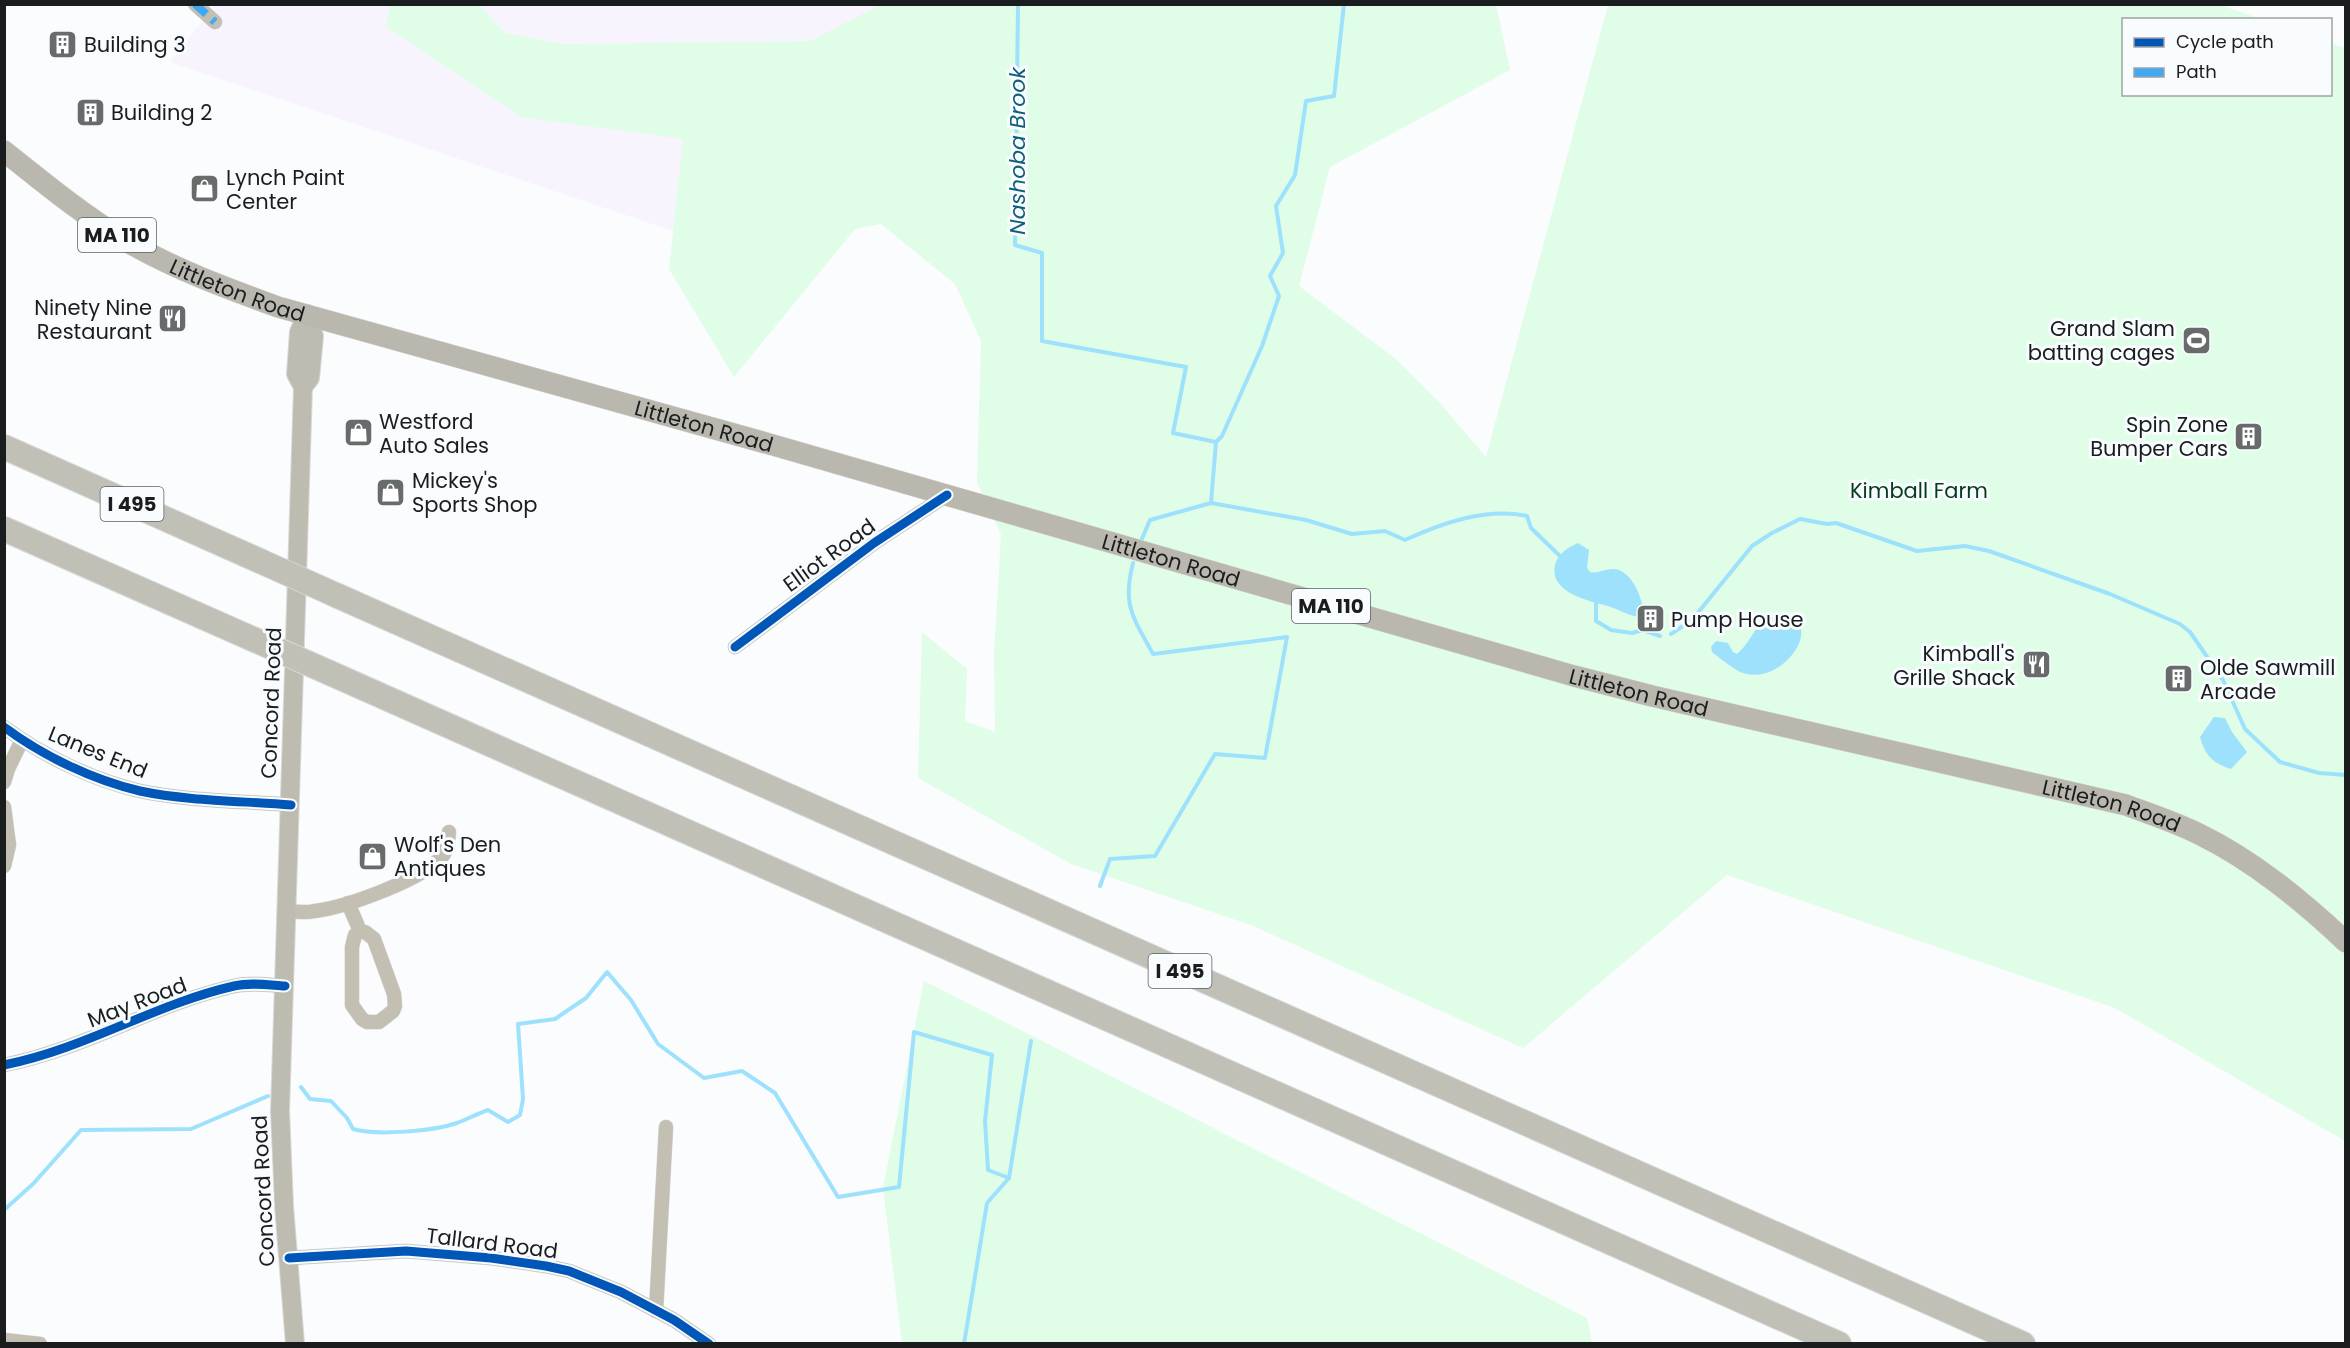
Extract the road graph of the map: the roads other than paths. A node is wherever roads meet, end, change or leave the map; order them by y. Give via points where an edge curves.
1 (195, 4) edge
2 (214, 22) dead end
3 (4, 151) edge
4 (307, 314) junction
5 (4, 447) edge
6 (947, 495) junction
7 (4, 529) edge
8 (735, 647) dead end
9 (4, 727) edge
10 (22, 740) junction
11 (4, 782) edge
12 (291, 805) junction
13 (4, 807) edge
14 (449, 832) dead end
15 (4, 866) edge
16 (348, 903) junction
17 (287, 911) junction
18 (360, 931) junction
19 (2346, 942) edge
20 (285, 986) junction
21 (4, 1065) edge
22 (666, 1127) dead end
23 (289, 1258) junction
24 (656, 1311) junction
25 (4, 1340) edge
26 (40, 1344) edge
27 (295, 1344) edge
28 (709, 1344) edge
29 (1839, 1344) edge
30 (2023, 1344) edge

1 - 2 street
3 - 4 main road, Littleton Road / MA 110 via 71,204 136,246 213,283
4 - 6 main road, Littleton Road / MA 110
4 - 12 main road, Concord Road via 299,332 296,374 303,387
5 - 30 highway, I 495, bridge
6 - 8 street, Elliot Road via 874,543
6 - 19 main road, Littleton Road / MA 110 via 1574,676 2126,805 2197,833 2237,855 2301,901
7 - 29 highway, bridge
9 - 10 street, Lanes End
10 - 11 street
10 - 12 street, Lanes End via 81,770 140,790
12 - 17 main road, Concord Road
13 - 15 street via 9,845
14 - 16 street via 445,852 430,867
16 - 17 street via 313,912
16 - 18 street
17 - 20 main road, Concord Road
18 - 18 street via 374,939 394,994 393,1011 379,1022 367,1022 357,1016 352,1005 352,947
20 - 21 street, May Road via 235,986 91,1040
20 - 23 main road, Concord Road via 280,1111
22 - 24 street
23 - 24 street, Tallard Road via 406,1251 520,1261 569,1271
23 - 27 main road, Concord Road
24 - 28 street, Tallard Road
25 - 26 street

